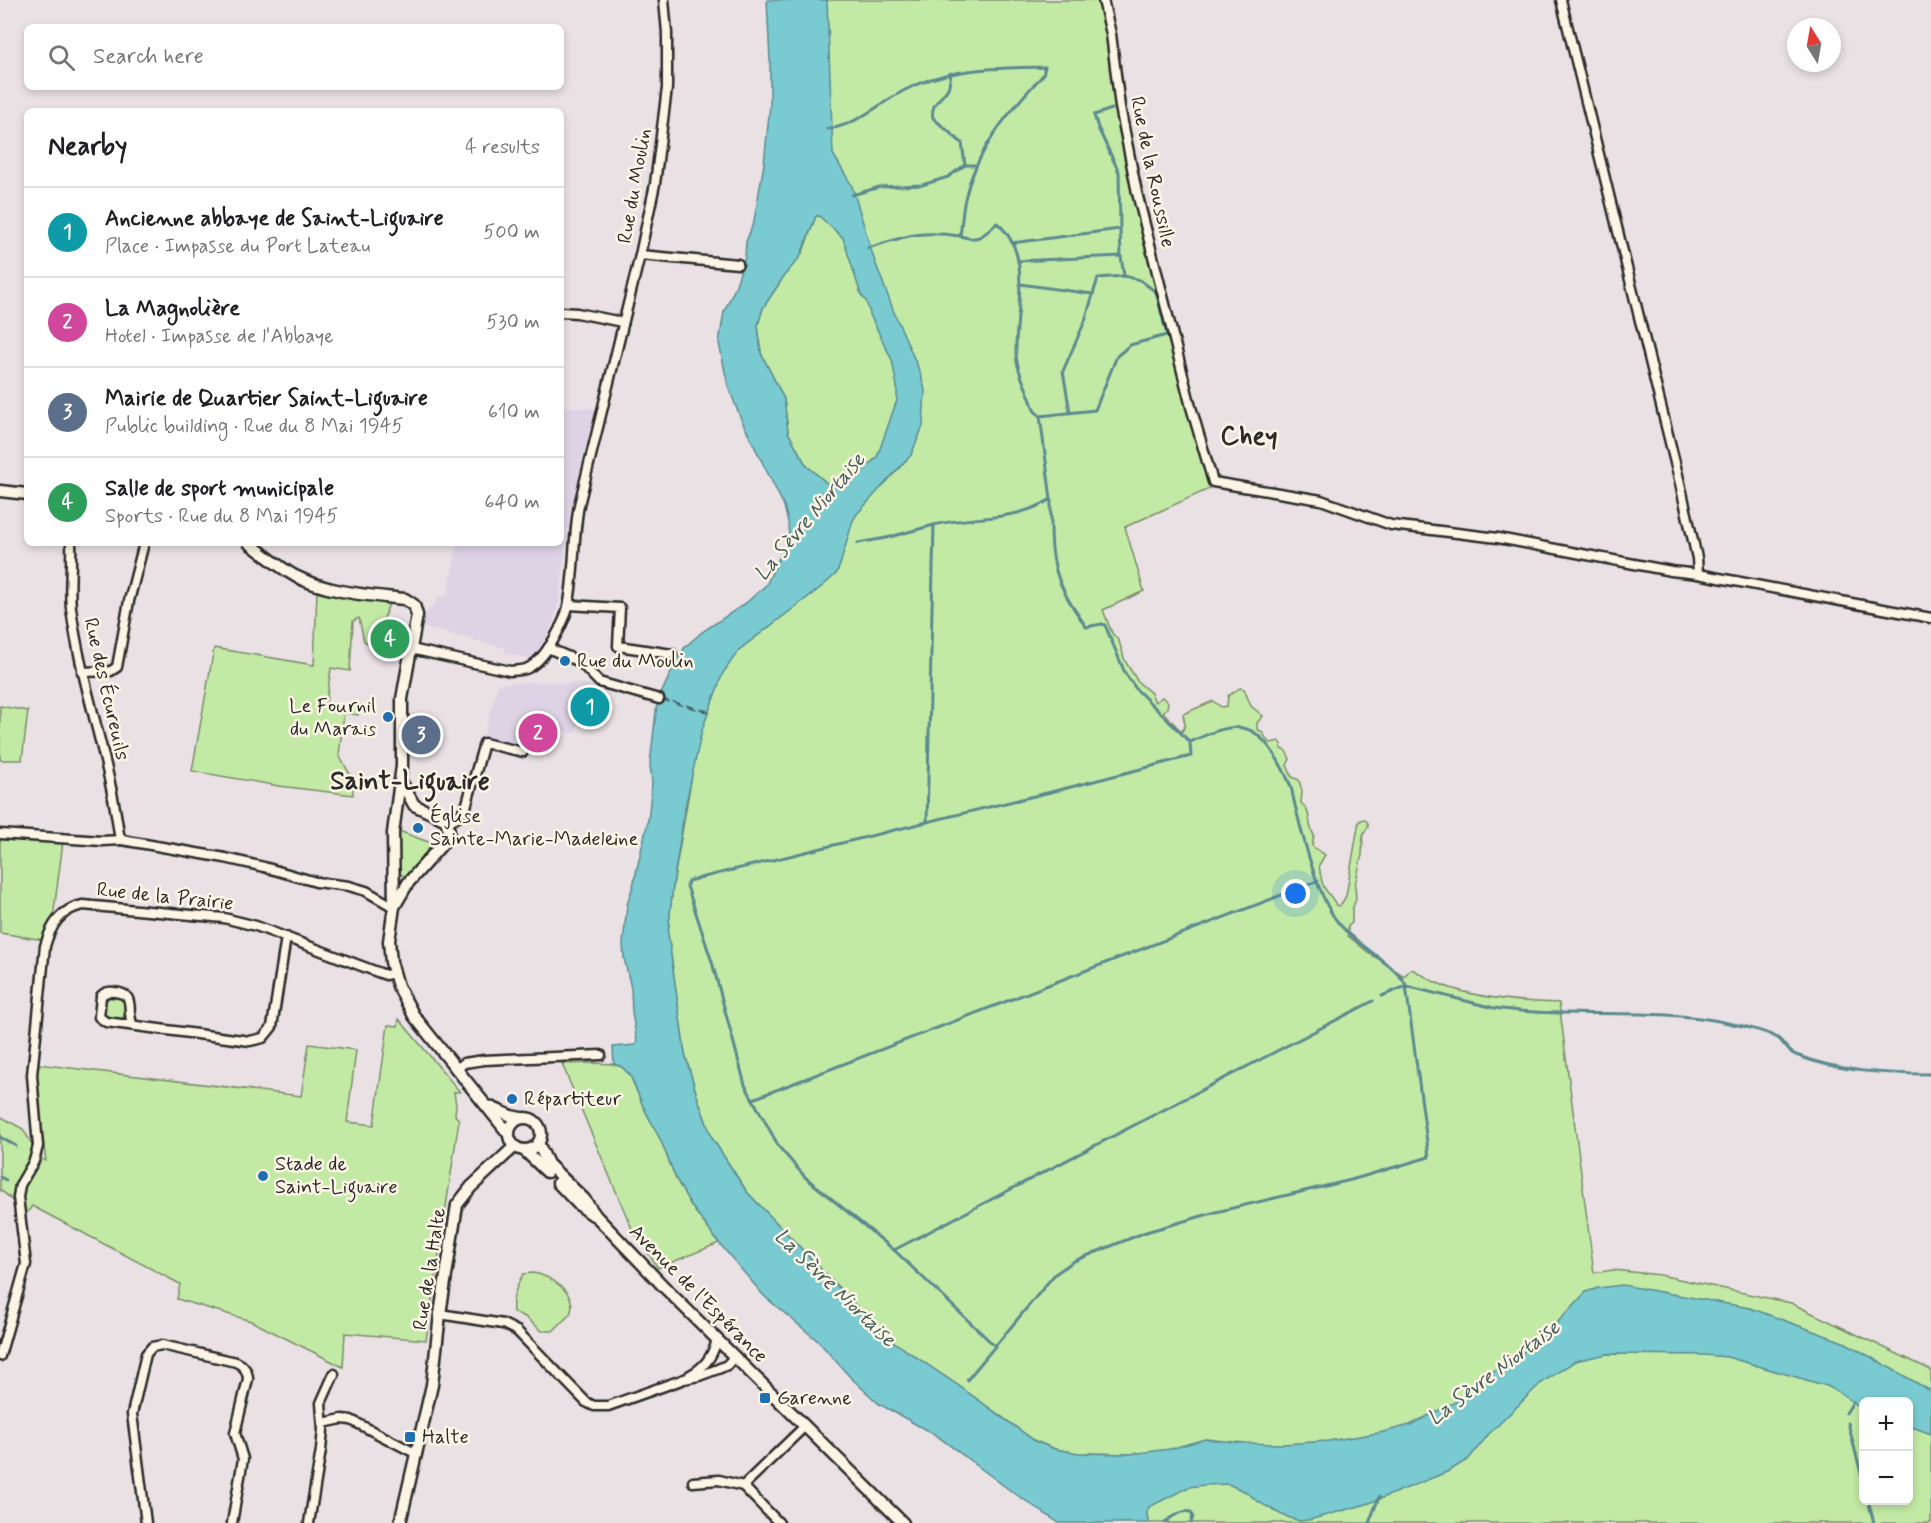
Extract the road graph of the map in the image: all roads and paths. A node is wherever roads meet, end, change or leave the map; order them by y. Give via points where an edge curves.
1 (664, 0) edge
2 (1103, 0) edge
3 (1561, 0) edge
4 (640, 255) junction
5 (738, 264) dead end
6 (564, 312) edge
7 (622, 322) junction
8 (0, 491) edge
9 (24, 494) edge
10 (71, 546) edge
11 (143, 546) edge
12 (253, 546) edge
13 (1698, 574) junction
14 (569, 605) junction
15 (1931, 618) edge
16 (548, 648) junction
17 (411, 649) junction
18 (672, 654) dead end
19 (82, 672) junction
20 (659, 699) dead end
21 (531, 724) dead end
22 (400, 780) junction
23 (414, 805) junction
24 (395, 809) junction
25 (448, 822) junction
26 (0, 834) edge
27 (122, 840) junction
28 (392, 878) junction
29 (408, 884) junction
30 (394, 907) junction
31 (286, 937) junction
32 (393, 973) junction
33 (133, 1025) junction
34 (601, 1055) dead end
35 (456, 1070) junction
36 (486, 1105) junction
37 (521, 1118) junction
38 (508, 1133) junction
39 (538, 1143) junction
40 (519, 1148) junction
41 (596, 1216) junction
42 (440, 1314) junction
43 (717, 1340) junction
44 (0, 1356) edge
45 (734, 1357) junction
46 (334, 1374) dead end
47 (684, 1378) junction
48 (323, 1423) junction
49 (805, 1426) junction
50 (417, 1454) junction
51 (693, 1482) dead end
52 (743, 1486) junction
53 (146, 1523) edge
54 (232, 1523) edge
55 (309, 1523) edge
56 (400, 1523) edge
57 (779, 1523) edge
58 (903, 1523) edge

1 - 4 street, Rue du Moulin via 667,88 655,184
2 - 13 street, Rue de la Roussille via 1134,182 1213,482 1321,500 1391,525 1498,538
3 - 13 street via 1679,479
4 - 5 street
4 - 7 street, Rue du Moulin
6 - 7 street
7 - 14 street, Rue du Moulin via 574,528
8 - 9 street
10 - 19 street, Rue des Écureuils via 70,597
11 - 19 street via 117,667 111,671
12 - 17 street via 293,575 317,585 410,601 417,615
13 - 15 street
14 - 16 street, Rue du Moulin
14 - 18 street via 620,608 618,646
16 - 17 street, Rue du Moulin via 527,669 510,671
16 - 20 street via 580,662 599,682
17 - 22 street via 402,699
19 - 27 street, Rue des Écureuils
21 - 25 street via 523,752 484,743 466,807
22 - 23 street
22 - 24 street
23 - 24 street via 404,804
23 - 25 street
24 - 28 street
25 - 29 street via 446,839
26 - 27 street
27 - 30 street via 349,886
28 - 29 street via 397,884
28 - 30 street
29 - 30 street
30 - 32 street via 389,941
31 - 32 street, Rue de la Prairie via 380,973
31 - 33 street via 272,1027 263,1038 250,1041
31 - 44 street, Rue de la Prairie via 240,922 195,914 83,905 61,915 44,953 32,1075 38,1146 18,1197 26,1264
32 - 35 street via 414,1016
33 - 33 street via 100,1020 99,1000 103,994 111,991 127,997
34 - 35 street via 484,1060 464,1063
35 - 36 street
36 - 37 street
36 - 38 street
37 - 38 street
37 - 39 street via 539,1125
38 - 40 street
39 - 40 street via 532,1149
39 - 41 street, Avenue de l'Espérance via 548,1164
40 - 41 street, Avenue de l'Espérance via 589,1214
40 - 42 street, Rue de la Halte via 477,1181 457,1205
41 - 43 street, Avenue de l'Espérance
42 - 47 street via 503,1324 517,1331 594,1406 608,1406
42 - 50 street, Rue de la Halte via 432,1385
43 - 45 street, Avenue de l'Espérance
43 - 47 street via 712,1357
45 - 47 street via 718,1369
45 - 49 street, Avenue de l'Espérance
46 - 48 street via 321,1403
48 - 50 street via 351,1420
48 - 55 street
49 - 52 street
49 - 58 street, Avenue de l'Espérance
50 - 56 street, Rue de la Halte
51 - 52 street via 719,1480
52 - 57 street
53 - 54 street via 132,1414 146,1354 152,1347 162,1345 236,1362 246,1371 248,1379 236,1433 243,1459

